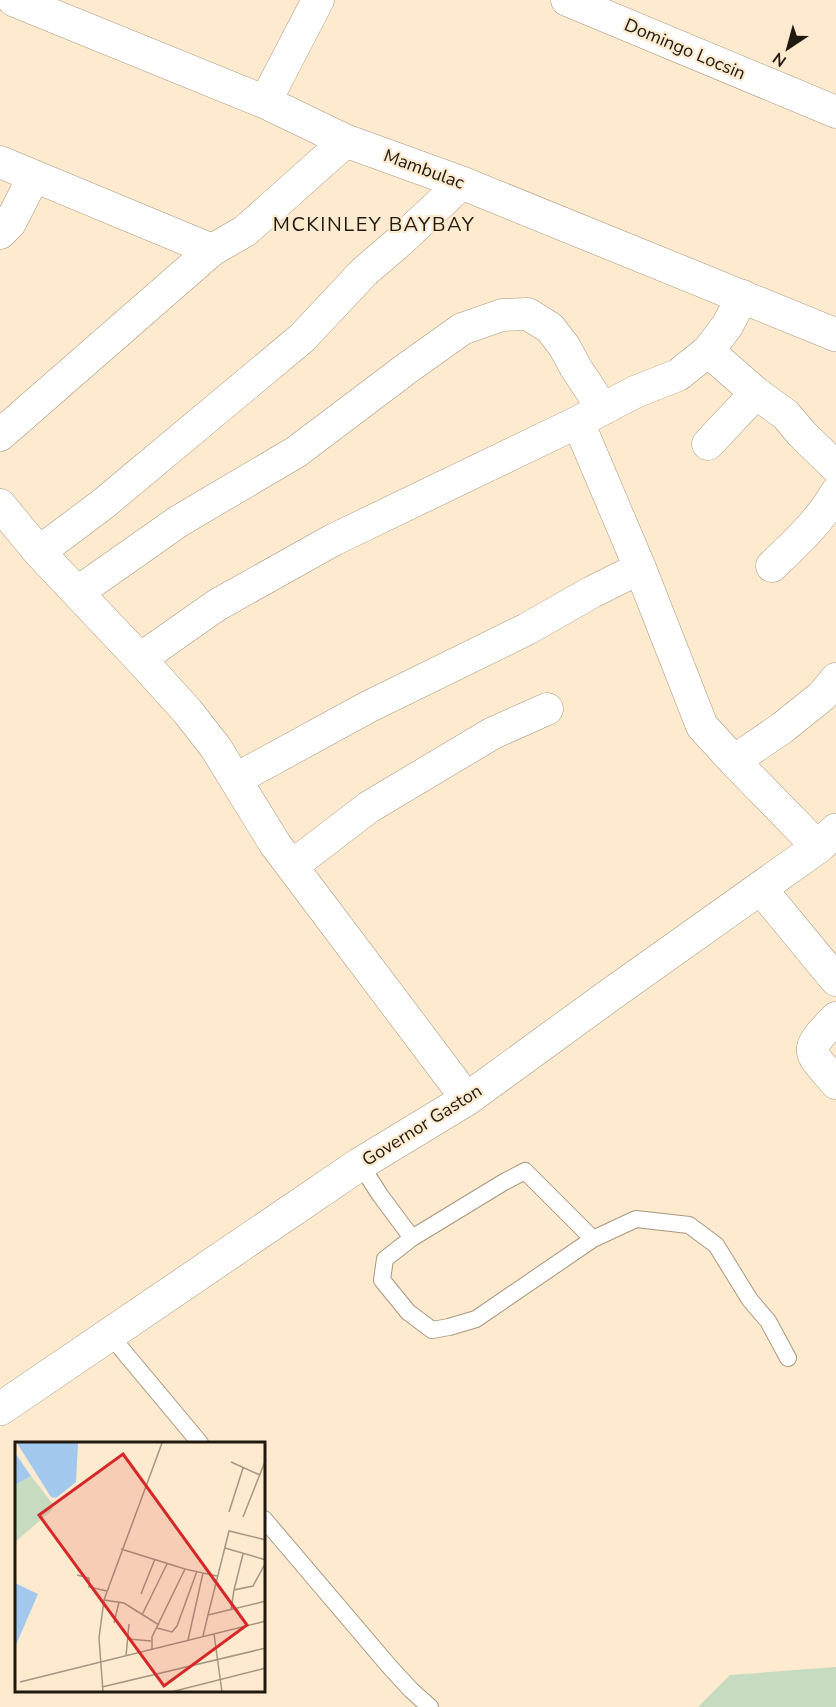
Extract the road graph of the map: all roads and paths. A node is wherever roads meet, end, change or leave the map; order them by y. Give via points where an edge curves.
1 (14, 0) edge
2 (318, 0) edge
3 (567, 0) edge
4 (264, 102) junction
5 (836, 112) edge
6 (346, 141) junction
7 (0, 162) edge
8 (34, 176) junction
9 (462, 183) junction
10 (0, 233) edge
11 (212, 250) junction
12 (742, 296) junction
13 (836, 335) edge
14 (708, 351) junction
15 (756, 393) junction
16 (591, 415) junction
17 (0, 435) edge
18 (708, 444) dead end
19 (836, 467) edge
20 (836, 493) edge
21 (0, 505) edge
22 (39, 552) junction
23 (772, 566) dead end
24 (640, 568) junction
25 (78, 592) junction
26 (140, 659) junction
27 (836, 678) edge
28 (547, 710) dead end
29 (734, 761) junction
30 (236, 779) junction
31 (827, 838) edge
32 (292, 866) junction
33 (760, 888) junction
34 (836, 980) edge
35 (836, 1018) edge
36 (836, 1083) edge
37 (467, 1099) junction
38 (360, 1164) junction
39 (412, 1238) junction
40 (592, 1239) junction
41 (109, 1334) junction
42 (788, 1358) dead end
43 (0, 1409) edge
44 (199, 1442) edge
45 (266, 1520) edge
46 (430, 1707) edge

1 - 4 street, Mambulac
2 - 4 street
3 - 5 street, Domingo Locsin
4 - 6 street, Mambulac
6 - 9 street, Mambulac
6 - 11 street via 245,231
7 - 8 street
8 - 10 street
8 - 11 street
9 - 12 street, Mambulac
9 - 22 street via 364,272 293,346 103,504
11 - 17 street
12 - 13 street, Mambulac
12 - 14 street via 727,326
14 - 15 street
14 - 16 street via 678,375
15 - 18 street
15 - 19 street via 786,416
16 - 24 street
16 - 25 street via 576,368 550,328 528,314 502,315 462,329 296,452 179,521
16 - 26 street via 333,540 217,605
20 - 23 street via 802,537
21 - 22 street
22 - 25 street
24 - 29 street via 702,726
24 - 30 street
25 - 26 street
26 - 30 street via 188,712
27 - 29 street via 822,696
28 - 32 street via 494,733 369,807
29 - 31 street
30 - 32 street
31 - 33 street, Governor Gaston
32 - 37 street
33 - 34 street
33 - 37 street, Governor Gaston
35 - 36 street via 812,1047 813,1055
37 - 38 street, Governor Gaston
38 - 39 lane
38 - 41 street, Governor Gaston
39 - 40 lane via 525,1171
39 - 40 lane via 385,1258 381,1280 408,1312 432,1330 476,1319
40 - 42 lane via 636,1219 689,1225 716,1245 768,1321
41 - 43 street, Governor Gaston
41 - 44 lane
45 - 46 lane via 388,1666

